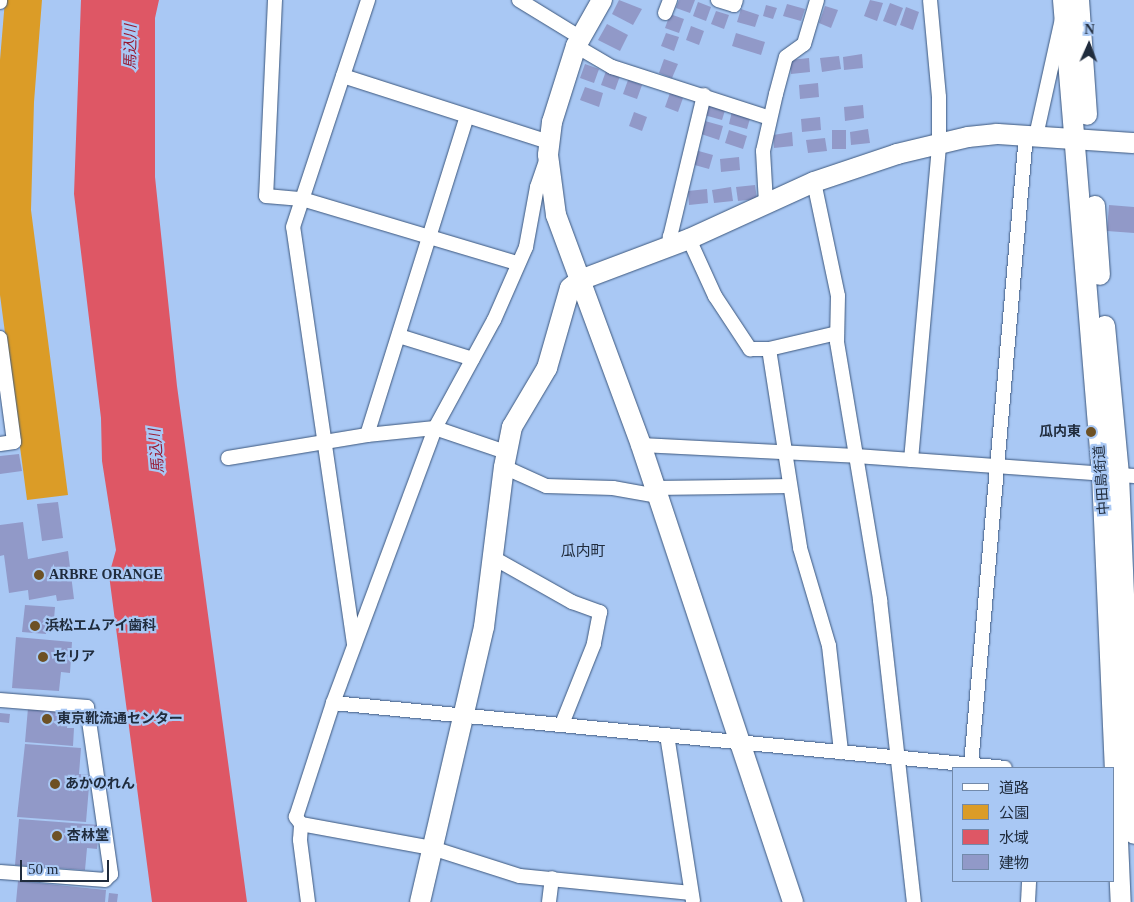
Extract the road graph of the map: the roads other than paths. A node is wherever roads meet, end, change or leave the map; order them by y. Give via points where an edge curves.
1 (275, 0) edge
2 (368, 0) edge
3 (519, 0) edge
4 (602, 0) edge
5 (718, 0) edge
6 (736, 0) edge
7 (817, 0) edge
8 (930, 0) edge
9 (1079, 0) edge
10 (535, 4) edge
11 (1064, 7) edge
12 (579, 42) junction
13 (343, 76) junction
14 (704, 95) junction
15 (467, 116) junction
16 (770, 118) junction
17 (1031, 135) junction
18 (1082, 139) junction
19 (1134, 143) edge
20 (939, 144) junction
21 (548, 149) junction
22 (814, 182) junction
23 (302, 199) junction
24 (766, 203) junction
25 (430, 238) junction
26 (682, 242) junction
27 (517, 263) junction
28 (580, 280) junction
29 (837, 333) junction
30 (399, 336) junction
31 (0, 338) edge
32 (769, 349) junction
33 (473, 359) junction
34 (435, 428) junction
35 (367, 435) junction
36 (323, 442) junction
37 (0, 444) edge
38 (641, 444) junction
39 (785, 452) junction
40 (856, 456) junction
41 (228, 458) dead end
42 (505, 460) junction
43 (911, 460) junction
44 (997, 467) junction
45 (1118, 475) edge
46 (790, 486) junction
47 (657, 492) junction
48 (492, 557) junction
49 (1134, 564) edge
50 (1124, 600) junction
51 (354, 644) junction
52 (0, 700) edge
53 (333, 703) junction
54 (462, 716) junction
55 (562, 724) junction
56 (667, 736) junction
57 (740, 741) junction
58 (841, 752) junction
59 (898, 756) junction
60 (971, 764) junction
61 (996, 767) edge
62 (1124, 779) edge
63 (301, 824) junction
64 (1134, 834) edge
65 (432, 848) junction
66 (0, 872) edge
67 (552, 878) junction
68 (1029, 882) edge
69 (692, 898) edge
70 (308, 902) edge
71 (420, 902) edge
72 (549, 902) edge
73 (793, 902) edge
74 (914, 902) edge
75 (1028, 902) edge
76 (1121, 902) edge

1 - 23 street via 266,196
2 - 13 street
3 - 10 street
4 - 12 street
5 - 6 street via 734,5
7 - 16 street via 804,44 786,57
8 - 20 street via 939,98
9 - 18 street, 中田島街道
10 - 12 street
11 - 17 street
11 - 18 street, 中田島街道
12 - 14 street via 612,67
12 - 21 street
13 - 15 street
13 - 23 street
14 - 16 street
14 - 26 street via 670,237
15 - 21 street
15 - 25 street
16 - 24 street via 763,150
17 - 18 street
17 - 20 street via 997,134
17 - 44 street
18 - 19 street
18 - 45 street, 中田島街道
20 - 22 street
20 - 43 street
21 - 27 street via 526,247
21 - 28 street via 556,215
22 - 24 street
22 - 29 street via 838,296
23 - 25 street
23 - 36 street via 293,226
24 - 26 street
25 - 27 street
25 - 30 street
26 - 28 street
26 - 32 street via 750,349
27 - 33 street via 494,320
28 - 38 street
28 - 42 street via 570,288 546,368 520,409
29 - 32 street
29 - 40 street
30 - 33 street
30 - 35 street
31 - 37 street via 14,442
32 - 39 street
33 - 34 street
34 - 35 street
34 - 42 street
34 - 51 street
35 - 36 street
36 - 41 street
36 - 51 street
38 - 39 street
38 - 47 street
39 - 40 street
39 - 46 street
40 - 43 street
40 - 59 street via 880,600
42 - 47 street via 546,486
42 - 48 street
43 - 44 street
44 - 45 street
44 - 60 street
45 - 50 street, 中田島街道
45 - 62 street, 中田島街道
46 - 47 street
46 - 58 street via 800,548 829,646
47 - 57 street
48 - 54 street via 484,627
48 - 55 street via 572,602 600,612 594,644
49 - 50 street
50 - 62 street, 中田島街道
51 - 53 street
52 - 66 street via 87,707 111,874 105,880
53 - 54 street
53 - 63 street via 296,817
54 - 55 street
54 - 65 street
55 - 56 street
56 - 57 street
56 - 69 street
57 - 58 street
57 - 73 street
58 - 59 street
59 - 60 street
59 - 74 street
60 - 61 street
62 - 64 street, 中田島街道
62 - 76 street, 中田島街道
63 - 65 street
63 - 70 street
65 - 67 street via 520,876
65 - 71 street
67 - 69 street
67 - 72 street
68 - 75 street

